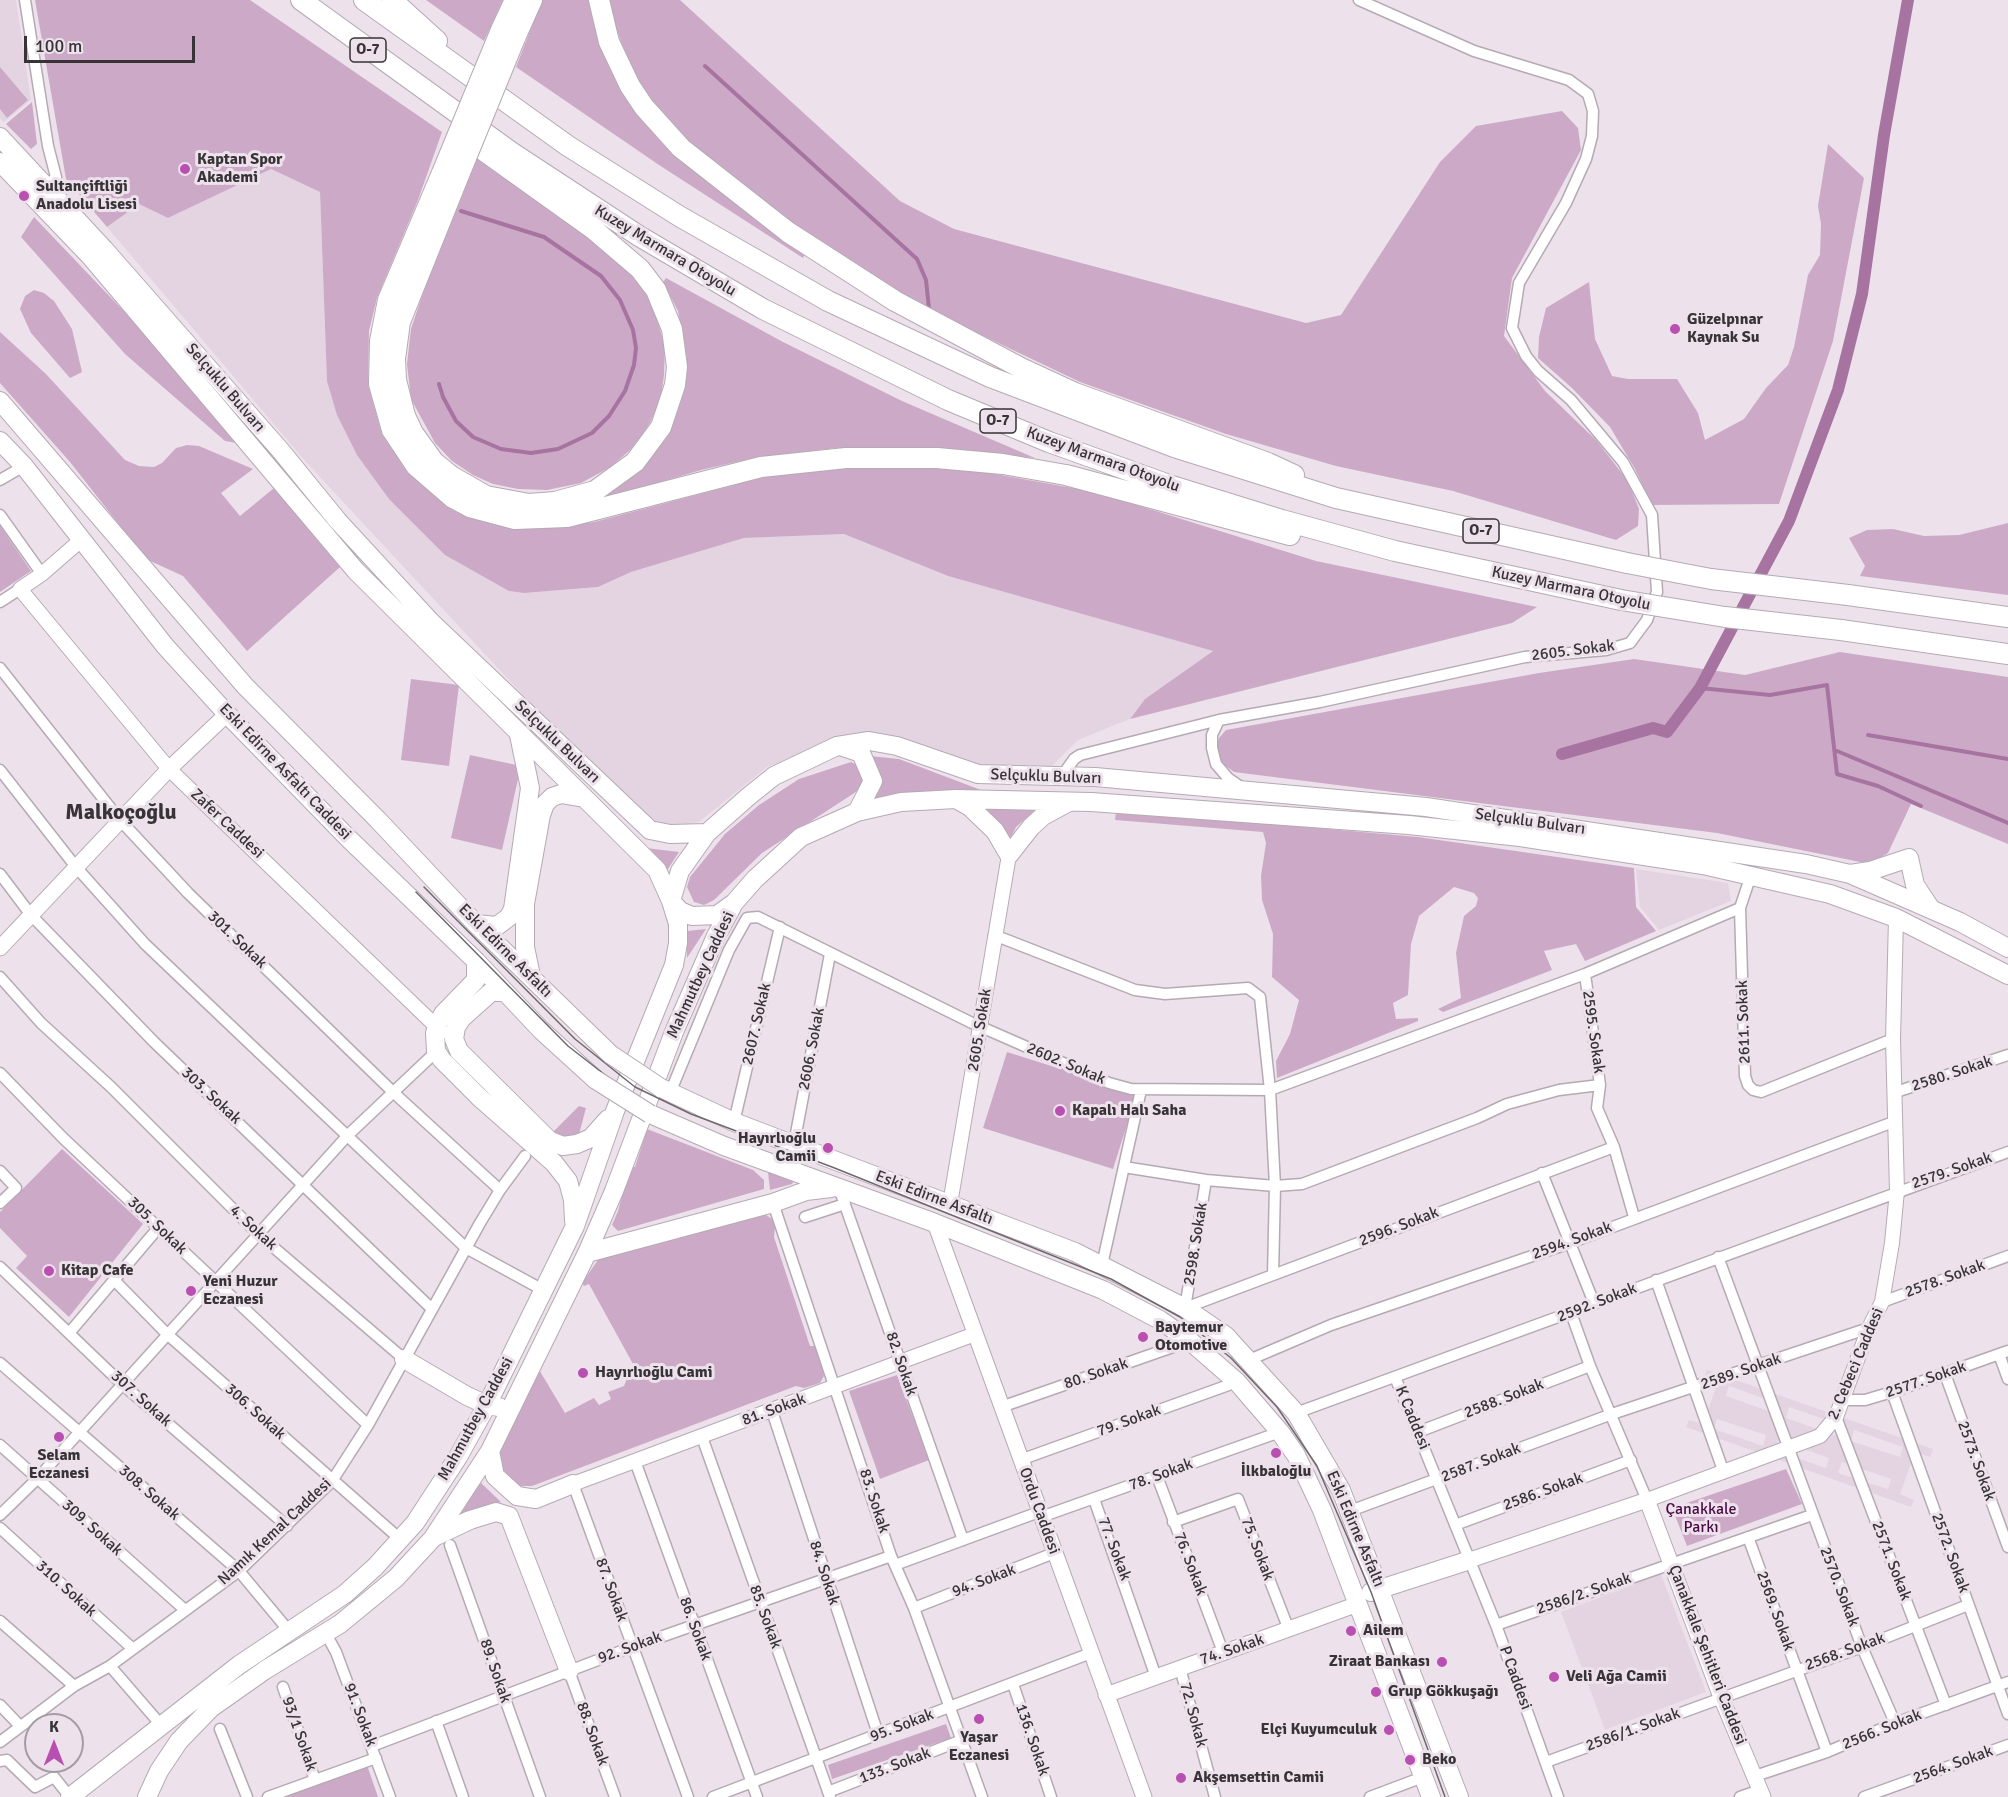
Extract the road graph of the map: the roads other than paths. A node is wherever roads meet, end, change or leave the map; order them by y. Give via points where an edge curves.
1 (25, 0) edge
2 (301, 0) edge
3 (364, 0) edge
4 (392, 0) edge
5 (515, 0) edge
6 (532, 0) edge
7 (599, 0) edge
8 (1359, 0) edge
9 (508, 34) junction
10 (464, 73) junction
11 (436, 99) junction
12 (0, 137) edge
13 (0, 162) edge
14 (449, 176) junction
15 (47, 186) junction
16 (0, 401) edge
17 (0, 441) edge
18 (24, 466) junction
19 (0, 480) edge
20 (1336, 498) junction
21 (0, 515) edge
22 (81, 540) junction
23 (1395, 551) junction
24 (42, 574) junction
25 (20, 589) junction
26 (0, 602) edge
27 (2008, 617) edge
28 (2008, 654) edge
29 (0, 668) edge
30 (265, 707) joint
31 (227, 714) junction
32 (1219, 720) junction
33 (519, 735) junction
34 (837, 746) junction
35 (169, 769) junction
36 (0, 770) edge
37 (1062, 776) junction
38 (1247, 791) junction
39 (584, 798) junction
40 (956, 799) junction
41 (1070, 802) junction
42 (857, 812) junction
43 (120, 820) junction
44 (707, 833) junction
45 (1009, 855) junction
46 (76, 867) junction
47 (0, 874) edge
48 (1850, 874) junction
49 (1751, 875) junction
50 (671, 901) junction
51 (734, 903) junction
52 (1740, 908) junction
53 (1931, 909) junction
54 (31, 915) junction
55 (1896, 918) junction
56 (476, 924) junction
57 (780, 927) junction
58 (994, 935) junction
59 (0, 948) edge
60 (2008, 948) edge
61 (830, 954) junction
62 (476, 961) junction
63 (1585, 974) junction
64 (2008, 975) edge
65 (531, 976) junction
66 (0, 977) edge
67 (504, 992) junction
68 (981, 1027) junction
69 (437, 1028) junction
70 (454, 1039) junction
71 (1893, 1039) junction
72 (436, 1051) junction
73 (2008, 1055) edge
74 (0, 1073) edge
75 (596, 1080) joint
76 (1600, 1085) junction
77 (1141, 1090) junction
78 (1270, 1090) junction
79 (665, 1091) junction
80 (1896, 1092) junction
81 (394, 1093) junction
82 (615, 1111) junction
83 (1896, 1121) junction
84 (734, 1122) junction
85 (348, 1135) junction
86 (794, 1144) junction
87 (1614, 1148) junction
88 (2008, 1152) edge
89 (525, 1156) dead end
90 (1124, 1167) junction
91 (0, 1171) edge
92 (1542, 1173) junction
93 (1206, 1180) junction
94 (303, 1184) junction
95 (1275, 1186) junction
96 (500, 1190) junction
97 (1897, 1191) junction
98 (842, 1196) junction
99 (0, 1203) edge
100 (773, 1203) junction
101 (950, 1204) junction
102 (805, 1217) dead end
103 (1634, 1218) junction
104 (935, 1223) junction
105 (575, 1226) junction
106 (159, 1227) junction
107 (258, 1234) junction
108 (1570, 1243) junction
109 (466, 1248) junction
110 (587, 1253) junction
111 (2008, 1256) edge
112 (1718, 1257) junction
113 (1102, 1265) junction
114 (0, 1267) edge
115 (1273, 1275) junction
116 (114, 1280) junction
117 (1656, 1280) junction
118 (215, 1281) junction
119 (543, 1290) junction
120 (1882, 1302) junction
121 (1594, 1303) junction
122 (1185, 1308) junction
123 (432, 1309) junction
124 (1571, 1312) junction
125 (1869, 1328) junction
126 (70, 1332) junction
127 (167, 1334) junction
128 (975, 1334) junction
129 (1190, 1341) junction
130 (2004, 1353) edge
131 (405, 1359) junction
132 (1249, 1360) junction
133 (0, 1363) edge
134 (902, 1364) junction
135 (1757, 1365) junction
136 (1590, 1366) junction
137 (1945, 1374) junction
138 (1395, 1377) junction
139 (2008, 1379) edge
140 (1238, 1382) junction
141 (122, 1384) junction
142 (834, 1388) junction
143 (1694, 1389) junction
144 (1892, 1392) junction
145 (1842, 1400) junction
146 (514, 1402) junction
147 (487, 1405) junction
148 (1001, 1407) junction
149 (772, 1411) junction
150 (1296, 1413) junction
151 (1612, 1414) junction
152 (1836, 1417) junction
153 (368, 1425) junction
154 (78, 1432) junction
155 (1280, 1432) junction
156 (1418, 1432) junction
157 (702, 1437) junction
158 (0, 1445) edge
159 (1787, 1449) junction
160 (490, 1451) junction
161 (1020, 1460) junction
162 (1631, 1460) junction
163 (635, 1461) junction
164 (1724, 1473) junction
165 (1157, 1476) junction
166 (38, 1479) junction
167 (1437, 1479) junction
168 (332, 1482) junction
169 (573, 1484) junction
170 (1094, 1499) junction
171 (1647, 1500) junction
172 (1350, 1511) junction
173 (1040, 1514) junction
174 (0, 1515) edge
175 (1812, 1515) junction
176 (1173, 1522) junction
177 (1455, 1525) junction
178 (287, 1526) junction
179 (0, 1528) edge
180 (1748, 1537) junction
181 (433, 1538) junction
182 (400, 1539) junction
183 (963, 1540) junction
184 (450, 1545) dead end
185 (2008, 1547) edge
186 (1054, 1553) junction
187 (893, 1560) junction
188 (1470, 1560) junction
189 (1672, 1563) junction
190 (239, 1571) junction
191 (826, 1580) junction
192 (1382, 1593) junction
193 (1357, 1601) junction
194 (760, 1602) junction
195 (1968, 1605) junction
196 (914, 1608) junction
197 (185, 1610) junction
198 (0, 1621) edge
199 (1916, 1624) junction
200 (1496, 1625) junction
201 (694, 1626) junction
202 (1288, 1630) junction
203 (289, 1631) junction
204 (326, 1634) junction
205 (632, 1647) junction
206 (1862, 1647) junction
207 (132, 1649) junction
208 (1223, 1652) junction
209 (1091, 1653) junction
210 (110, 1666) junction
211 (1180, 1668) junction
212 (1797, 1670) junction
213 (568, 1671) junction
214 (1159, 1676) junction
215 (1013, 1684) junction
216 (2003, 1684) edge
217 (74, 1686) junction
218 (283, 1687) dead end
219 (504, 1695) junction
220 (1106, 1695) junction
221 (1721, 1697) junction
222 (0, 1705) edge
223 (1946, 1705) junction
224 (950, 1707) junction
225 (2008, 1714) edge
226 (436, 1721) junction
227 (1895, 1723) junction
228 (161, 1725) junction
229 (20, 1726) junction
230 (220, 1729) dead end
231 (878, 1734) junction
232 (962, 1740) junction
233 (0, 1742) edge
234 (2008, 1745) edge
235 (372, 1746) junction
236 (1827, 1752) junction
237 (376, 1758) junction
238 (816, 1760) junction
239 (0, 1761) edge
240 (1546, 1762) junction
241 (1423, 1777) junction
242 (315, 1780) junction
243 (751, 1782) junction
244 (1759, 1788) edge
245 (829, 1794) edge
246 (70, 1797) edge
247 (147, 1797) edge
248 (247, 1797) edge
249 (268, 1797) edge
250 (390, 1797) edge
251 (463, 1797) edge
252 (540, 1797) edge
253 (615, 1797) edge
254 (688, 1797) edge
255 (713, 1797) edge
256 (757, 1797) edge
257 (982, 1797) edge
258 (1051, 1797) edge
259 (1144, 1797) edge
260 (1215, 1797) edge
261 (1370, 1797) edge
262 (1431, 1797) edge
263 (1459, 1797) edge
264 (1558, 1797) edge
265 (1740, 1797) edge
266 (1864, 1797) edge

1 - 15 street via 56,177
2 - 11 highway, Kuzey Marmara Otoyolu / O-7
3 - 10 highway, O-7
4 - 10 highway via 429,32
5 - 9 highway
6 - 9 highway
7 - 20 highway via 609,42 644,107 681,148 788,232 896,301 1021,368 1136,417 1269,463
8 - 32 street, 2605. Sokak via 1474,51 1569,80 1588,94 1593,111 1586,159 1566,203 1519,283 1512,328 1538,371 1571,400 1623,462 1652,515 1657,592 1647,620 1630,643 1606,650 1525,657
9 - 14 highway, bridge
10 - 20 highway, O-7 via 568,146 679,216 761,265 882,327 990,377 1100,421
11 - 14 highway via 469,140 592,228 640,269 664,308 672,329 677,367 670,406 645,451 594,491 555,502 530,504 486,496 434,462 405,416 396,380 398,331
11 - 23 highway, Kuzey Marmara Otoyolu / O-7 via 585,202 696,271 897,377 1049,442 1172,486
12 - 15 main road, Selçuklu Bulvarı
13 - 33 main road, Selçuklu Bulvarı via 90,256 356,571
14 - 23 highway via 388,300 380,341 379,384 392,430 416,466 453,498 470,507 515,519 558,518 773,466 846,458 937,458 1003,464 1066,476 1280,533
15 - 44 main road, Selçuklu Bulvarı via 360,546 431,622 650,830
16 - 30 main road, Eski Edirne Asfaltı Caddesi
17 - 18 main road, Eski Edirne Asfaltı Caddesi
18 - 19 street
18 - 22 main road, Eski Edirne Asfaltı Caddesi
20 - 27 highway, O-7, bridge via 1711,579
21 - 24 street
22 - 24 street
22 - 31 main road, Eski Edirne Asfaltı Caddesi via 165,646
23 - 28 highway, Kuzey Marmara Otoyolu / O-7, bridge via 1621,600
24 - 25 street
25 - 26 street
25 - 35 street, Zafer Caddesi
29 - 43 street, 301. Sokak
30 - 56 main road, Eski Edirne Asfaltı
31 - 35 main road
31 - 62 main road, Eski Edirne Asfaltı Caddesi
32 - 37 street via 1080,755
32 - 38 street via 1212,735 1216,764
33 - 39 main road, Selçuklu Bulvarı
33 - 56 main road via 530,788 513,909 497,926
34 - 37 main road, Selçuklu Bulvarı via 869,741 897,746 978,774
34 - 42 main road via 861,753 869,766 873,781
34 - 44 main road, Selçuklu Bulvarı via 774,776
35 - 43 main road
35 - 69 street, Zafer Caddesi
36 - 46 street
37 - 38 main road, Selçuklu Bulvarı
38 - 48 main road, Selçuklu Bulvarı via 1426,807 1660,840
39 - 50 main road, Selçuklu Bulvarı via 657,870
39 - 65 main road via 561,794 552,797 541,815 525,904 525,947
40 - 41 main road, Selçuklu Bulvarı
40 - 42 main road, Selçuklu Bulvarı via 901,802
40 - 45 main road via 995,831
41 - 45 main road via 1030,827
41 - 49 main road, Selçuklu Bulvarı via 1409,825 1520,837
42 - 51 main road, Selçuklu Bulvarı via 801,837
43 - 46 main road
43 - 81 street, 301. Sokak via 196,901
44 - 50 main road via 680,871
45 - 58 street, 2605. Sokak
46 - 54 main road
46 - 85 street via 145,944
47 - 54 street, 303. Sokak
48 - 53 main road, Selçuklu Bulvarı
48 - 53 main road via 1910,858 1916,885
49 - 52 street, 2611. Sokak
49 - 55 main road, Selçuklu Bulvarı via 1830,894
50 - 51 main road via 680,911 702,917 717,915
50 - 82 main road, Mahmutbey Caddesi via 678,933 674,964
51 - 110 main road, Mahmutbey Caddesi via 674,1032
52 - 63 street, 2595. Sokak
52 - 71 street, 2611. Sokak via 1745,1076 1753,1090 1761,1092
53 - 60 main road, Selçuklu Bulvarı
54 - 59 main road
54 - 94 street, 303. Sokak via 154,1042
55 - 64 main road, Selçuklu Bulvarı
55 - 71 street, 2. Cebeci Caddesi
56 - 65 main road, Eski Edirne Asfaltı
57 - 61 street, 2602. Sokak
57 - 79 street, 2602. Sokak via 758,917 747,918
57 - 84 street, 2607. Sokak
58 - 68 street, 2605. Sokak
58 - 78 street via 1136,990 1165,994 1248,988 1260,997
61 - 68 street, 2602. Sokak
61 - 86 street, 2606. Sokak
62 - 67 main road, Eski Edirne Asfaltı Caddesi
62 - 69 main road via 476,980 443,1014
63 - 76 street, 2595. Sokak
63 - 78 street, 2602. Sokak
65 - 79 main road, Eski Edirne Asfaltı, bridge via 610,1054
66 - 107 street, 4. Sokak via 41,1023
67 - 70 main road via 491,992 483,997 462,1018
67 - 75 main road, Eski Edirne Asfaltı Caddesi
68 - 77 street, 2602. Sokak via 1109,1083
68 - 101 street, 2605. Sokak
69 - 70 street, Zafer Caddesi
69 - 72 main road
70 - 72 street
70 - 82 main road via 459,1051 550,1141 563,1146 591,1138
71 - 80 street, 2. Cebeci Caddesi
72 - 81 street
72 - 105 main road via 451,1070 554,1163 567,1181
73 - 80 street, 2580. Sokak
74 - 106 street, 305. Sokak
75 - 98 main road, Eski Edirne Asfaltı, bridge via 650,1114
76 - 87 street, 2595. Sokak via 1598,1108
76 - 95 street via 1527,1098 1302,1184
77 - 78 street, 2602. Sokak
77 - 90 street
78 - 95 street
79 - 84 main road, Eski Edirne Asfaltı
80 - 83 street, 2. Cebeci Caddesi
81 - 85 street
81 - 96 street, 301. Sokak
82 - 105 main road, Mahmutbey Caddesi
83 - 97 street, 2. Cebeci Caddesi
83 - 103 street, 2594. Sokak
84 - 86 main road, Eski Edirne Asfaltı
85 - 94 street
85 - 109 street
86 - 101 main road, Eski Edirne Asfaltı
87 - 92 street, 2596. Sokak
87 - 103 street, 2595. Sokak
88 - 97 street, 2579. Sokak
89 - 96 street, Namık Kemal Caddesi
90 - 93 street
90 - 113 street
91 - 99 street via 16,1188
92 - 108 street
92 - 115 street, 2596. Sokak
93 - 95 street
93 - 122 street, 2598. Sokak
94 - 107 street
94 - 123 street, 303. Sokak
95 - 115 street
96 - 109 street, Namık Kemal Caddesi
97 - 112 street, 2592. Sokak
97 - 120 street, 2. Cebeci Caddesi
98 - 100 main road via 813,1189
98 - 102 street
98 - 104 main road, Eski Edirne Asfaltı
98 - 134 street, 82. Sokak
100 - 110 main road
100 - 142 street, 83. Sokak
101 - 113 main road, Eski Edirne Asfaltı
103 - 108 street, 2594. Sokak
104 - 128 main road, Ordu Caddesi
104 - 129 main road, Eski Edirne Asfaltı via 1103,1290
105 - 119 main road, Mahmutbey Caddesi
106 - 116 street
106 - 118 street, 305. Sokak
107 - 118 street
107 - 131 street, 4. Sokak
108 - 121 street
108 - 132 street, 2594. Sokak via 1331,1326
109 - 119 street
109 - 123 street, Namık Kemal Caddesi
110 - 146 main road, Mahmutbey Caddesi
111 - 120 street, 2578. Sokak
112 - 117 street, 2592. Sokak
112 - 135 street, 2570. Sokak
113 - 122 main road, Eski Edirne Asfaltı
114 - 126 street, 307. Sokak
115 - 122 street, 2596. Sokak
116 - 126 street
116 - 127 street, 306. Sokak
117 - 121 street, 2592. Sokak
117 - 143 street
118 - 127 street
118 - 153 street, 305. Sokak
119 - 147 main road, Mahmutbey Caddesi
120 - 125 street, 2. Cebeci Caddesi
121 - 124 street, 2592. Sokak
122 - 132 main road, Eski Edirne Asfaltı via 1226,1336
123 - 131 street, Namık Kemal Caddesi
124 - 136 street, Çanakkale Şehitleri Caddesi
124 - 138 street, 2592. Sokak
125 - 135 street, 2589. Sokak
125 - 145 street, 2. Cebeci Caddesi
126 - 141 street, 307. Sokak
127 - 141 street
127 - 168 street, 306. Sokak
128 - 134 street, 81. Sokak
128 - 148 main road, Ordu Caddesi
129 - 140 main road, Eski Edirne Asfaltı
129 - 148 street, 80. Sokak
130 - 137 street, 2577. Sokak
130 - 139 street
131 - 147 main road
131 - 153 street, Namık Kemal Caddesi
132 - 150 main road, Eski Edirne Asfaltı
133 - 154 street, 308. Sokak
134 - 142 street, 81. Sokak
134 - 183 street, 82. Sokak
135 - 143 street, 2589. Sokak
135 - 159 street, 2570. Sokak
136 - 151 street, Çanakkale Şehitleri Caddesi
136 - 156 street, 2588. Sokak
137 - 144 street, 2577. Sokak
137 - 185 street, 2573. Sokak
138 - 150 street, 2592. Sokak
138 - 156 street, K Caddesi
140 - 155 main road, Eski Edirne Asfaltı
140 - 161 street, 79. Sokak
141 - 154 street
141 - 178 street, 307. Sokak
142 - 149 street, 81. Sokak
142 - 187 street, 83. Sokak
143 - 151 street, 2589. Sokak
143 - 164 street
144 - 145 street, 2577. Sokak via 1864,1400
144 - 195 street, 2572. Sokak
145 - 152 street, 2. Cebeci Caddesi
146 - 147 main road via 503,1407
146 - 160 main road, Mahmutbey Caddesi
147 - 182 main road, Mahmutbey Caddesi via 458,1457 415,1523
148 - 161 main road, Ordu Caddesi
149 - 157 street, 81. Sokak
149 - 191 street, 84. Sokak
150 - 172 main road, Eski Edirne Asfaltı
151 - 162 street, Çanakkale Şehitleri Caddesi
151 - 167 street, 2587. Sokak
152 - 159 street, 2. Cebeci Caddesi via 1820,1436
152 - 199 street, 2571. Sokak
153 - 168 street, Namık Kemal Caddesi
154 - 166 street
154 - 190 street, 308. Sokak
155 - 165 street, 78. Sokak
155 - 193 main road, Eski Edirne Asfaltı via 1296,1455 1322,1510
156 - 167 street, K Caddesi
157 - 163 street, 81. Sokak
157 - 194 street, 85. Sokak
158 - 166 street, 309. Sokak
159 - 164 street, 2. Cebeci Caddesi
159 - 175 street, 2570. Sokak
160 - 169 main road via 495,1476 517,1496 536,1499
160 - 181 main road, Mahmutbey Caddesi
161 - 173 main road, Ordu Caddesi
162 - 171 street, Çanakkale Şehitleri Caddesi
162 - 177 street, 2586. Sokak
163 - 169 street, 81. Sokak
163 - 201 street, 86. Sokak
164 - 171 street, 2. Cebeci Caddesi
165 - 170 street, 78. Sokak
165 - 176 street, 76. Sokak
166 - 174 street
166 - 197 street, 309. Sokak
167 - 172 street, 2587. Sokak
167 - 177 street, K Caddesi
168 - 178 street, Namık Kemal Caddesi
168 - 182 street, 306. Sokak
169 - 205 street, 87. Sokak
170 - 173 street, 78. Sokak
170 - 214 street, 77. Sokak
171 - 188 main road, 2. Cebeci Caddesi
171 - 189 main road, Çanakkale Şehitleri Caddesi
172 - 192 main road, Eski Edirne Asfaltı
173 - 183 street, 92. Sokak
173 - 186 main road, Ordu Caddesi
175 - 180 street, 2586/2. Sokak
175 - 206 street, 2570. Sokak
176 - 202 street, 75. Sokak via 1238,1499
176 - 208 street, 76. Sokak
177 - 188 street, K Caddesi
178 - 190 street, Namık Kemal Caddesi
179 - 207 street, 310. Sokak
180 - 189 street, 2586/2. Sokak
180 - 212 street, 2569. Sokak
181 - 204 main road, Mahmutbey Caddesi via 396,1578
181 - 213 main road via 496,1512 509,1516
182 - 203 main road, Mahmutbey Caddesi via 345,1594
183 - 187 street, 92. Sokak
184 - 219 street, 89. Sokak
186 - 196 street, 94. Sokak
186 - 209 main road, Ordu Caddesi
187 - 191 street, 92. Sokak
187 - 196 street, 83. Sokak
188 - 192 main road
188 - 200 street, P Caddesi
189 - 200 street, 2586/2. Sokak
189 - 221 main road, Çanakkale Şehitleri Caddesi
190 - 197 street, Namık Kemal Caddesi
190 - 203 street, 308. Sokak
191 - 194 street, 92. Sokak
191 - 231 street, 84. Sokak
192 - 193 main road
192 - 263 main road, Eski Edirne Asfaltı
193 - 202 main road, 74. Sokak
193 - 241 main road, Eski Edirne Asfaltı
194 - 201 street, 92. Sokak
194 - 238 street, 85. Sokak
195 - 199 street, 2568. Sokak
195 - 216 street, 2572. Sokak
196 - 224 street, 83. Sokak
197 - 207 street, Namık Kemal Caddesi
198 - 217 street
199 - 206 street, 2568. Sokak
199 - 223 street, 2571. Sokak
200 - 240 street, P Caddesi
201 - 205 street, 92. Sokak
201 - 243 street, 86. Sokak
202 - 208 main road, 74. Sokak
203 - 228 main road, Mahmutbey Caddesi
204 - 235 street, 91. Sokak
204 - 247 main road, Mahmutbey Caddesi via 265,1671 194,1724 159,1772
205 - 213 street, 92. Sokak
205 - 254 street, 87. Sokak
206 - 212 street, 2568. Sokak
206 - 227 street, 2570. Sokak
207 - 210 street, Namık Kemal Caddesi
208 - 211 main road, 74. Sokak
209 - 215 street, 95. Sokak
209 - 220 main road, Ordu Caddesi
210 - 217 street, Namık Kemal Caddesi
210 - 228 street
211 - 214 main road, 74. Sokak
211 - 260 street, 72. Sokak
212 - 221 street, 2568. Sokak
212 - 236 street, 2569. Sokak
213 - 219 street, 92. Sokak
213 - 253 street, 88. Sokak
214 - 220 main road, 74. Sokak
215 - 224 street, 95. Sokak
215 - 258 street, 136. Sokak
216 - 223 street, 2566. Sokak
216 - 225 street, 2572. Sokak
217 - 229 street, Namık Kemal Caddesi
218 - 242 street, 93/1 Sokak
219 - 226 street, 92. Sokak
219 - 252 street, 89. Sokak
220 - 259 main road, Ordu Caddesi
221 - 240 street, 2586/1. Sokak
221 - 244 main road, Çanakkale Şehitleri Caddesi
222 - 229 street
223 - 227 street, 2566. Sokak
224 - 231 street, 95. Sokak
224 - 232 street, 83. Sokak
226 - 235 street, 92. Sokak
226 - 251 street
227 - 236 street, 2566. Sokak
228 - 246 main road, Mahmutbey Caddesi
229 - 233 street, Namık Kemal Caddesi
230 - 248 street
231 - 238 street, 95. Sokak
232 - 245 street, 133. Sokak
232 - 257 street, 83. Sokak
234 - 266 street, 2564. Sokak
235 - 237 street, 91. Sokak
236 - 244 street, 2566. Sokak
237 - 242 street
237 - 250 street, 91. Sokak
238 - 243 street, 95. Sokak
238 - 245 street, 85. Sokak
239 - 246 street via 7,1760 35,1787 54,1777
240 - 264 street, P Caddesi
241 - 261 street
241 - 262 main road, Eski Edirne Asfaltı
242 - 249 street
243 - 255 street, 95. Sokak
243 - 256 street, 86. Sokak
244 - 265 street, 2566. Sokak

